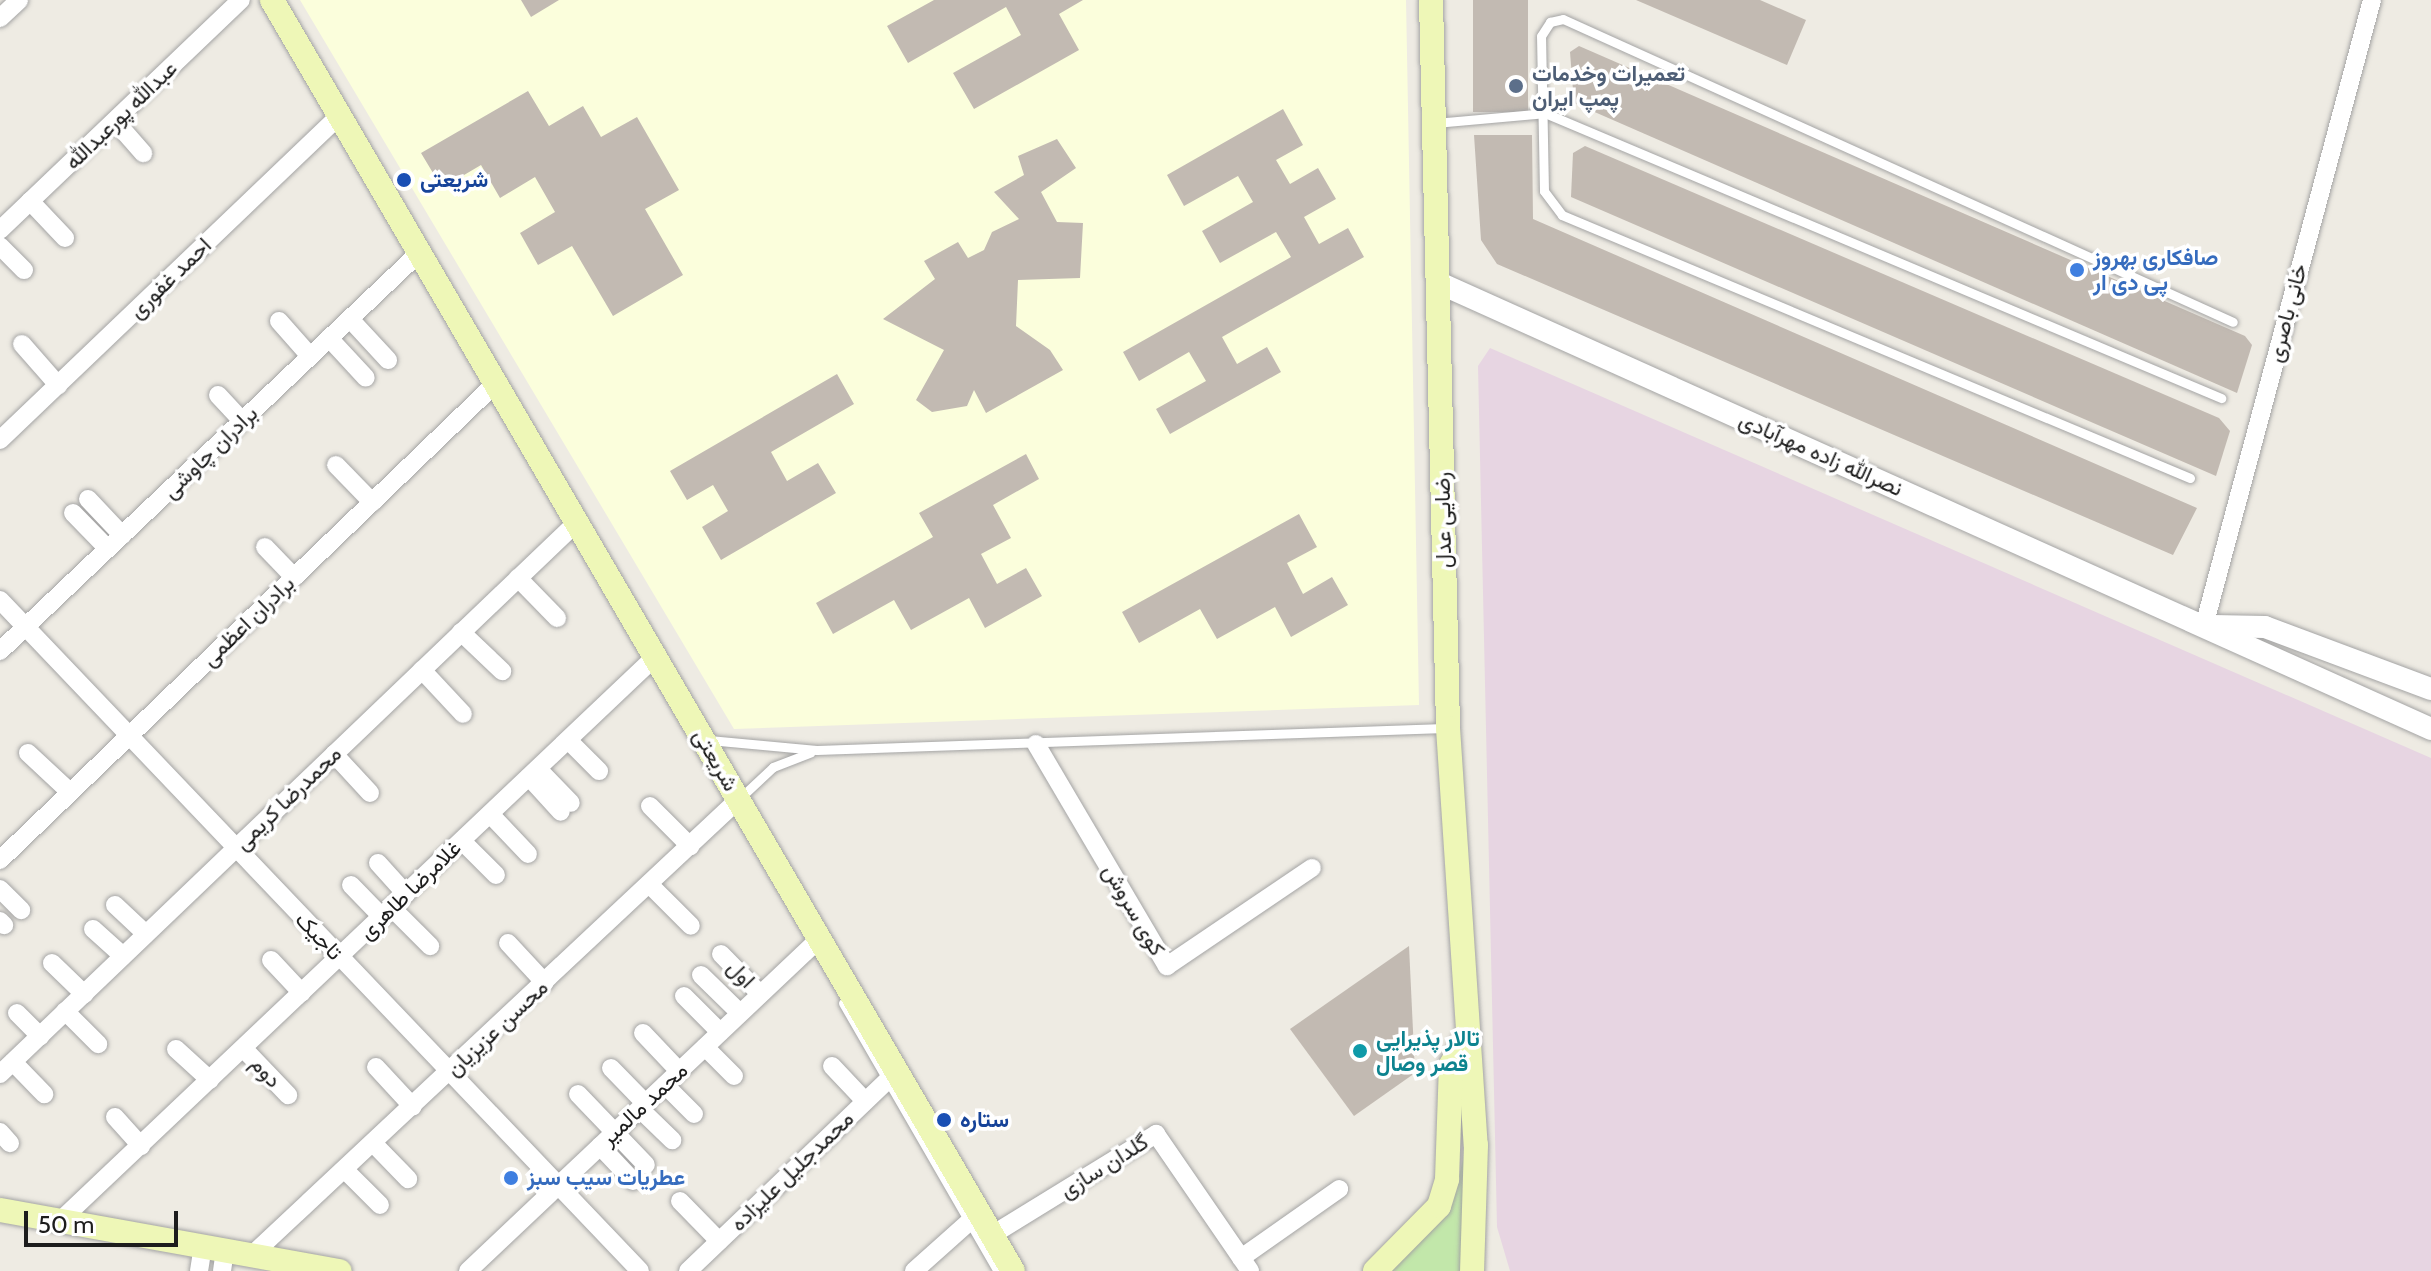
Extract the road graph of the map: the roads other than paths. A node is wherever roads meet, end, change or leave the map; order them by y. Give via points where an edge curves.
1 (19, 0) edge
2 (241, 0) edge
3 (262, 0) edge
4 (272, 0) edge
5 (1431, 0) edge
6 (2372, 0) edge
7 (0, 18) edge
8 (1545, 113) junction
9 (336, 120) junction
10 (115, 121) junction
11 (1434, 123) junction
12 (143, 153) dead end
13 (30, 201) junction
14 (0, 230) edge
15 (65, 238) dead end
16 (0, 246) edge
17 (416, 256) junction
18 (24, 270) dead end
19 (1437, 282) junction
20 (350, 319) junction
21 (279, 321) dead end
22 (2233, 322) dead end
23 (329, 338) junction
24 (22, 344) dead end
25 (310, 356) junction
26 (388, 360) dead end
27 (366, 378) dead end
28 (58, 385) junction
29 (492, 387) junction
30 (218, 395) dead end
31 (2221, 398) dead end
32 (242, 421) junction
33 (0, 440) edge
34 (336, 465) dead end
35 (2190, 478) dead end
36 (88, 499) dead end
37 (372, 502) junction
38 (73, 513) dead end
39 (572, 526) junction
40 (122, 535) junction
41 (265, 547) dead end
42 (108, 549) junction
43 (294, 577) junction
44 (518, 578) junction
45 (0, 600) edge
46 (557, 618) dead end
47 (2204, 626) junction
48 (25, 627) junction
49 (461, 632) junction
50 (0, 651) edge
51 (651, 661) junction
52 (422, 670) junction
53 (502, 671) dead end
54 (2431, 689) edge
55 (463, 714) dead end
56 (1448, 728) junction
57 (2431, 729) edge
58 (129, 736) junction
59 (704, 739) junction
60 (568, 740) junction
61 (1036, 744) junction
62 (817, 750) junction
63 (28, 753) dead end
64 (334, 754) junction
65 (599, 771) dead end
66 (533, 773) junction
67 (70, 792) junction
68 (370, 793) dead end
69 (735, 804) junction
70 (650, 806) dead end
71 (566, 808) dead end
72 (490, 814) junction
73 (462, 841) junction
74 (690, 846) junction
75 (236, 848) junction
76 (528, 854) dead end
77 (0, 860) edge
78 (378, 863) dead end
79 (1312, 868) dead end
80 (496, 875) dead end
81 (649, 884) junction
82 (351, 885) dead end
83 (0, 889) edge
84 (406, 894) junction
85 (115, 905) dead end
86 (21, 910) dead end
87 (387, 912) junction
88 (691, 926) dead end
89 (93, 929) dead end
90 (146, 934) junction
91 (815, 942) junction
92 (508, 943) dead end
93 (430, 946) dead end
94 (721, 954) dead end
95 (123, 956) junction
96 (339, 958) junction
97 (271, 960) dead end
98 (52, 963) dead end
99 (701, 975) dead end
100 (545, 983) junction
101 (302, 993) junction
102 (84, 994) junction
103 (760, 994) junction
104 (684, 996) dead end
105 (65, 1011) junction
106 (17, 1013) dead end
107 (740, 1013) junction
108 (720, 1032) junction
109 (643, 1033) dead end
110 (40, 1036) junction
111 (1465, 1039) junction
112 (98, 1044) dead end
113 (705, 1047) junction
114 (176, 1049) dead end
115 (244, 1049) junction
116 (832, 1066) dead end
117 (376, 1067) dead end
118 (6, 1068) edge
119 (611, 1068) dead end
120 (679, 1071) junction
121 (449, 1074) junction
122 (892, 1075) junction
123 (734, 1076) dead end
124 (210, 1080) junction
125 (665, 1085) junction
126 (44, 1094) dead end
127 (578, 1094) dead end
128 (288, 1095) dead end
129 (865, 1101) junction
130 (642, 1106) junction
131 (413, 1107) junction
132 (694, 1114) dead end
133 (115, 1117) dead end
134 (615, 1132) junction
135 (672, 1140) dead end
136 (374, 1144) junction
137 (141, 1146) junction
138 (600, 1146) junction
139 (646, 1165) dead end
140 (346, 1171) junction
141 (408, 1179) dead end
142 (633, 1181) dead end
143 (557, 1187) junction
144 (1339, 1189) dead end
145 (680, 1201) dead end
146 (380, 1205) dead end
147 (0, 1210) edge
148 (974, 1217) junction
149 (60, 1221) junction
150 (992, 1235) junction
151 (719, 1241) junction
152 (252, 1255) junction
153 (217, 1256) edge
154 (1246, 1264) edge
155 (1008, 1270) edge
156 (199, 1271) edge
157 (340, 1271) edge
158 (468, 1271) edge
159 (640, 1271) edge
160 (688, 1271) edge
161 (914, 1271) edge
162 (1375, 1271) edge
163 (1472, 1271) edge

1 - 7 street
2 - 10 street, عبدالله پورعبدالله
3 - 9 lane
4 - 9 main road, شریعتی
5 - 11 main road, رضایی عدل
6 - 47 street, خانی باصری
8 - 11 lane
8 - 22 lane via 1541,36 1550,22 1563,19
8 - 31 lane
8 - 35 lane via 1544,191 1562,215
9 - 17 main road, شریعتی
9 - 28 street, احمد غفوری
10 - 12 street
10 - 13 street, عبدالله پورعبدالله
11 - 19 main road, رضایی عدل
13 - 14 street, عبدالله پورعبدالله
13 - 15 street
16 - 18 street
17 - 20 street, برادران چاوشی
17 - 29 main road, شریعتی
19 - 47 street, نصرالله زاده مهرآبادی
19 - 56 main road, رضایی عدل
20 - 23 street, برادران چاوشی
20 - 26 street
21 - 25 street
23 - 25 street, برادران چاوشی
23 - 27 street
24 - 28 street
25 - 32 street, برادران چاوشی
28 - 33 street, احمد غفوری
29 - 37 street, برادران اعظمی
29 - 39 main road, شریعتی
30 - 32 street
32 - 40 street, برادران چاوشی
34 - 37 street
36 - 40 street
37 - 43 street, برادران اعظمی
38 - 42 street
39 - 44 street, محمدرضا کریمی
39 - 51 main road, شریعتی
40 - 42 street, برادران چاوشی
41 - 43 street
42 - 48 street, برادران چاوشی
43 - 58 street, برادران اعظمی
44 - 46 street
44 - 49 street, محمدرضا کریمی
45 - 48 street, تاجیک
47 - 54 street, نصرالله زاده مهرآبادی via 2265,627
47 - 57 street, نصرالله زاده مهرآبادی
48 - 50 street, برادران چاوشی
48 - 58 street, تاجیک
49 - 52 street, محمدرضا کریمی
49 - 53 street
51 - 59 main road, شریعتی
51 - 60 street, غلامرضا طاهری
51 - 69 lane
52 - 55 street
52 - 64 street, محمدرضا کریمی
56 - 61 lane
56 - 111 main road, رضایی عدل
58 - 67 street, برادران اعظمی
58 - 75 street, تاجیک
59 - 62 lane
59 - 69 main road, شریعتی
60 - 65 street
60 - 66 street, غلامرضا طاهری
61 - 62 lane
61 - 79 street, کوی سروش via 1167,966
62 - 69 lane via 773,767
63 - 67 street
64 - 68 street
64 - 75 street, محمدرضا کریمی
66 - 71 street
66 - 72 street, غلامرضا طاهری
67 - 77 street, برادران اعظمی
69 - 74 street, محسن عزیزیان
69 - 91 main road, شریعتی
70 - 74 street
72 - 73 street, غلامرضا طاهری
72 - 76 street
73 - 80 street
73 - 84 street, غلامرضا طاهری
74 - 81 street, محسن عزیزیان
75 - 90 street, محمدرضا کریمی
75 - 96 street, تاجیک
78 - 84 street
81 - 88 street
81 - 100 street, محسن عزیزیان
82 - 87 street
83 - 86 street
84 - 87 street, غلامرضا طاهری
85 - 90 street
87 - 93 street
87 - 96 street, غلامرضا طاهری
89 - 95 street
90 - 95 street, محمدرضا کریمی
91 - 103 street, محمد مالمیر
91 - 122 main road, شریعتی
92 - 100 street
94 - 103 street, اول
95 - 102 street, محمدرضا کریمی
96 - 101 street, غلامرضا طاهری
96 - 121 street, تاجیک
97 - 101 street
98 - 102 street
99 - 107 street
100 - 121 street, محسن عزیزیان
101 - 115 street, غلامرضا طاهری
102 - 105 street, محمدرضا کریمی
103 - 107 street, محمد مالمیر
104 - 108 street
105 - 110 street, محمدرضا کریمی
105 - 112 street
106 - 110 street
107 - 108 street, محمد مالمیر
108 - 113 street, محمد مالمیر
109 - 120 street
110 - 118 street, محمدرضا کریمی
111 - 162 main road via 1451,1065 1439,1206
111 - 163 main road, رضایی عدل via 1476,1145
113 - 120 street, محمد مالمیر
113 - 123 street
114 - 124 street
115 - 124 street, غلامرضا طاهری
115 - 128 street, دوم
116 - 129 street
117 - 131 street
118 - 126 street
119 - 130 street
120 - 125 street, محمد مالمیر
121 - 131 street, محسن عزیزیان
121 - 143 street, تاجیک
122 - 129 street, محمدجلیل علیزاده
122 - 148 main road, شریعتی
124 - 137 street, غلامرضا طاهری
125 - 130 street, محمد مالمیر
125 - 132 street
127 - 134 street
129 - 151 street, محمدجلیل علیزاده
130 - 134 street, محمد مالمیر
130 - 135 street
131 - 136 street, محسن عزیزیان
133 - 137 street
134 - 138 street, محمد مالمیر
134 - 139 street
136 - 140 street, محسن عزیزیان
136 - 141 street
137 - 149 street, غلامرضا طاهری
138 - 142 street
138 - 143 street, محمد مالمیر
140 - 146 street
140 - 152 street, محسن عزیزیان
143 - 158 street, محمد مالمیر
143 - 159 street, تاجیک
144 - 154 street
145 - 151 street
147 - 149 main road
148 - 150 main road, شریعتی
148 - 155 lane
148 - 161 street
149 - 153 main road
150 - 154 street, گلدان سازی via 1156,1134
150 - 155 main road, شریعتی
151 - 160 street, محمدجلیل علیزاده
152 - 153 main road
152 - 157 main road
153 - 156 street

